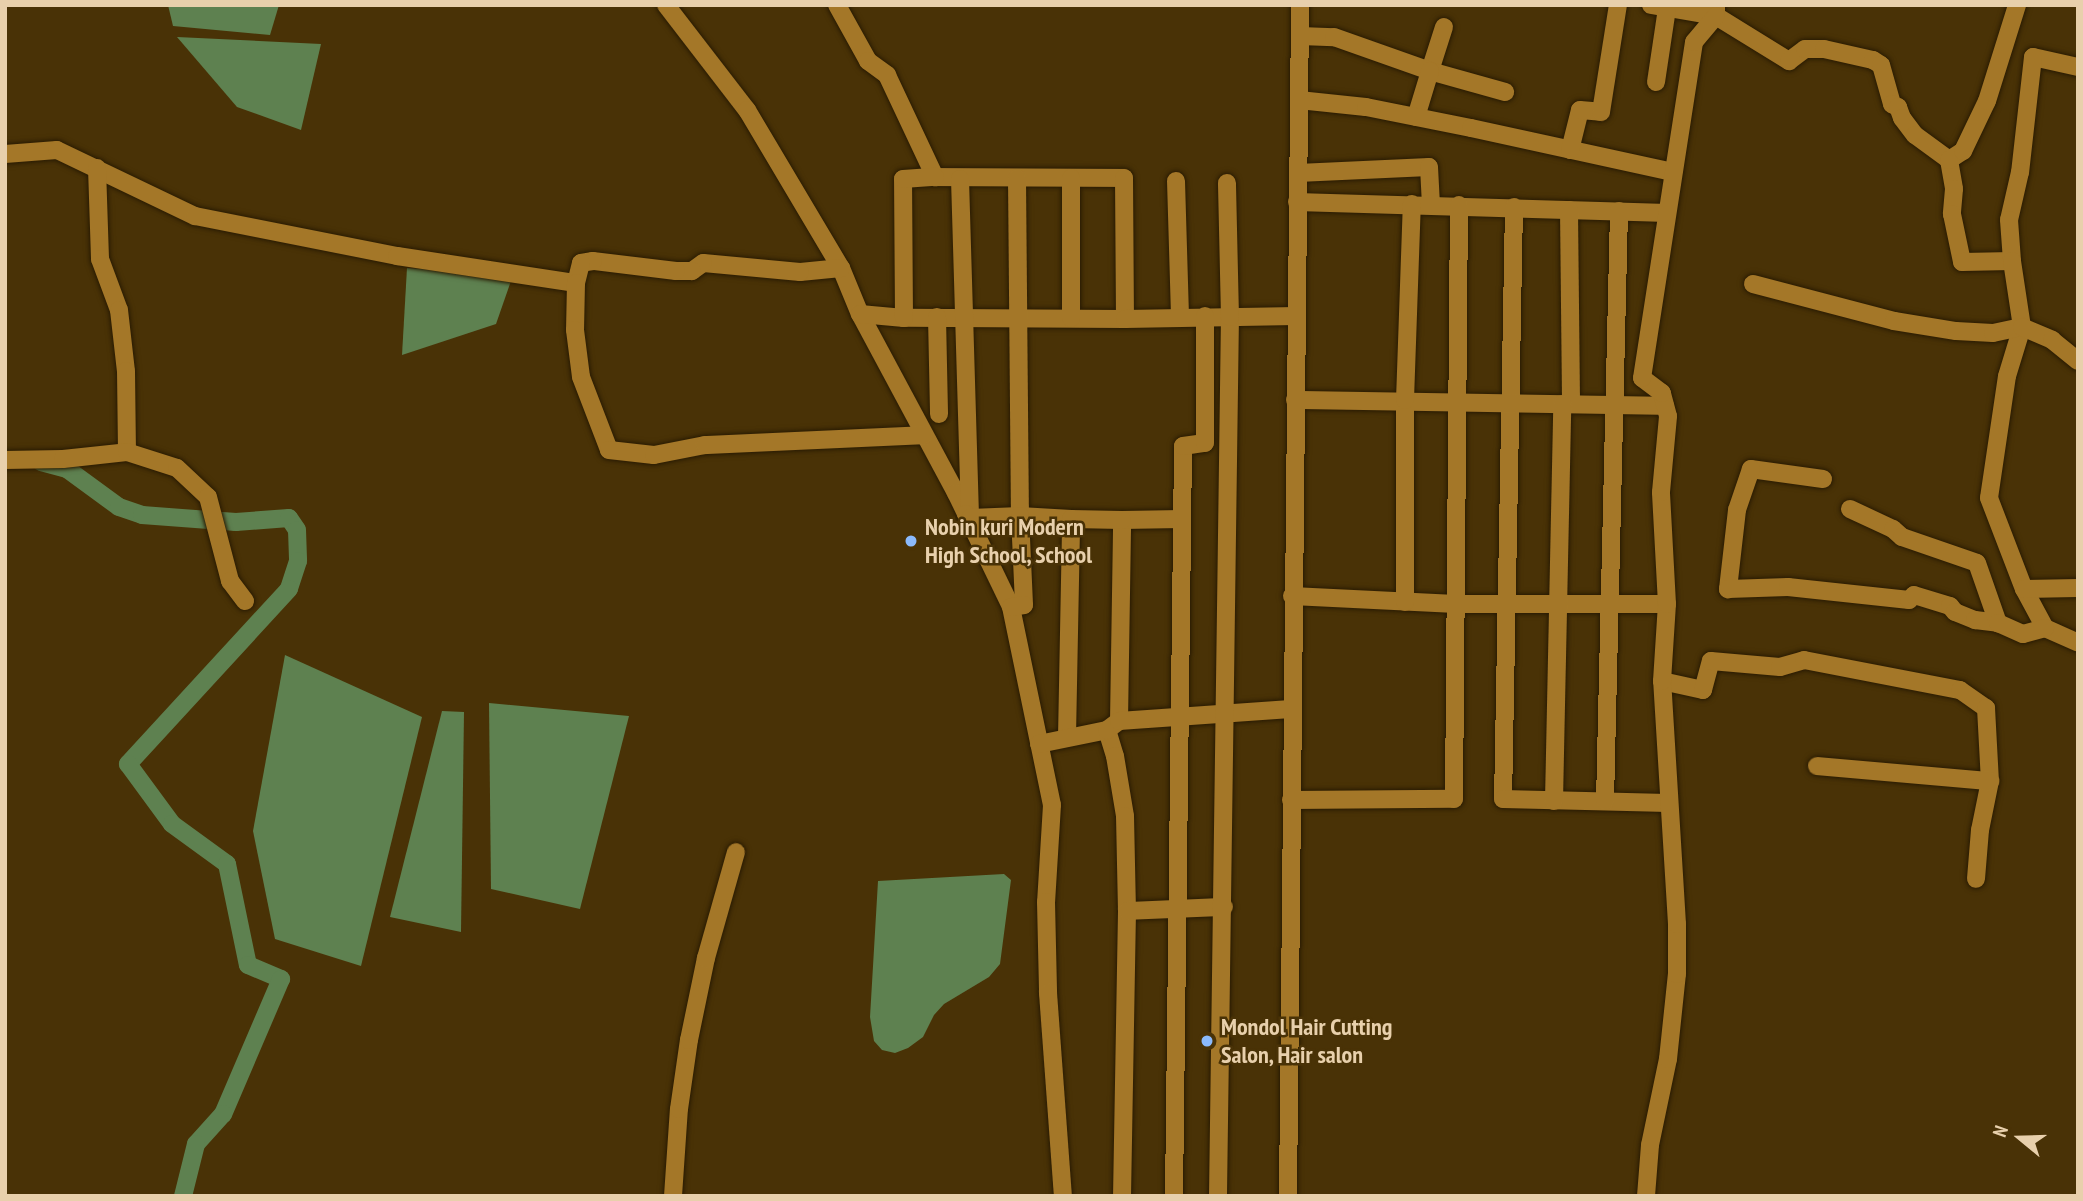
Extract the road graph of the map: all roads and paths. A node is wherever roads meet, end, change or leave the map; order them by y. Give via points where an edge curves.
1 (666, 5) edge
2 (836, 5) edge
3 (1300, 5) edge
4 (1618, 5) edge
5 (2017, 5) edge
6 (1665, 7) edge
7 (1716, 11) edge
8 (1444, 27) dead end
9 (1300, 36) junction
10 (2078, 67) edge
11 (1430, 71) junction
12 (1656, 82) dead end
13 (1505, 92) dead end
14 (1299, 100) junction
15 (1416, 117) junction
16 (1570, 149) junction
17 (5, 154) edge
18 (1949, 160) junction
19 (97, 168) junction
20 (1298, 173) junction
21 (1673, 173) junction
22 (935, 177) junction
23 (1017, 178) junction
24 (1071, 178) junction
25 (960, 179) junction
26 (1177, 181) dead end
27 (1227, 183) dead end
28 (1297, 202) junction
29 (1412, 204) junction
30 (1431, 205) junction
31 (1459, 205) junction
32 (1514, 207) junction
33 (1569, 209) junction
34 (1619, 211) junction
35 (1667, 213) junction
36 (2012, 261) junction
37 (841, 268) junction
38 (576, 283) junction
39 (1753, 284) dead end
40 (860, 314) junction
41 (1205, 316) junction
42 (1296, 316) junction
43 (937, 317) junction
44 (964, 317) junction
45 (1019, 317) junction
46 (1180, 317) junction
47 (1230, 317) junction
48 (904, 318) junction
49 (1071, 318) junction
50 (1125, 319) junction
51 (2022, 327) junction
52 (2078, 361) edge
53 (1295, 400) junction
54 (1405, 400) junction
55 (1458, 401) junction
56 (1510, 402) junction
57 (1567, 404) junction
58 (1614, 405) junction
59 (1665, 405) junction
60 (939, 414) dead end
61 (924, 435) junction
62 (127, 452) junction
63 (5, 460) edge
64 (1823, 480) dead end
65 (1850, 509) dead end
66 (968, 516) junction
67 (1020, 516) junction
68 (1071, 519) junction
69 (1182, 519) junction
70 (1122, 520) junction
71 (2078, 588) edge
72 (2024, 589) junction
73 (1292, 596) junction
74 (244, 601) dead end
75 (1405, 602) junction
76 (1456, 604) junction
77 (1507, 604) junction
78 (1560, 604) junction
79 (1610, 604) junction
80 (1667, 604) junction
81 (1011, 607) junction
82 (1998, 623) junction
83 (2045, 628) junction
84 (2078, 643) edge
85 (1662, 681) junction
86 (1291, 709) junction
87 (1224, 713) junction
88 (1181, 715) junction
89 (1113, 726) junction
90 (1067, 737) junction
91 (1039, 744) junction
92 (1817, 766) dead end
93 (1990, 781) junction
94 (1291, 800) junction
95 (1554, 801) junction
96 (1605, 801) junction
97 (1668, 803) junction
98 (736, 852) dead end
99 (1976, 879) dead end
100 (1224, 907) junction
101 (1178, 908) junction
102 (1127, 911) junction
103 (673, 1196) edge
104 (1063, 1196) edge
105 (1122, 1196) edge
106 (1174, 1196) edge
107 (1218, 1196) edge
108 (1288, 1196) edge
109 (1646, 1196) edge

1 - 37 street via 747,110
2 - 22 street via 868,61 887,75
3 - 9 street
4 - 16 street via 1601,112 1580,110
5 - 18 street via 1987,101 1963,151
6 - 7 street
6 - 12 street
7 - 18 street via 1789,61 1805,49 1824,49 1881,65 1892,104 1914,135
7 - 21 street via 1694,43
8 - 11 street
9 - 11 street via 1334,37
9 - 14 street
10 - 36 street via 2033,57 2020,172 2009,220
11 - 13 street
11 - 15 street
14 - 15 street
14 - 20 street
15 - 16 street
16 - 21 street
17 - 19 street via 57,150
18 - 36 street via 1952,214 1962,262
19 - 38 street via 195,216 397,256
19 - 62 street via 100,259 119,310 126,370
20 - 28 street
20 - 30 street via 1429,167
21 - 35 street
22 - 25 street
22 - 48 street via 903,179
23 - 24 street
23 - 25 street
23 - 45 street
24 - 49 street
24 - 50 street via 1124,178
25 - 44 street
26 - 46 street
27 - 47 street
28 - 29 street
28 - 42 street
29 - 30 street
29 - 54 street
30 - 31 street
31 - 32 street
31 - 55 street
32 - 33 street
32 - 56 street
33 - 34 street
33 - 57 street
34 - 35 street
34 - 58 street
35 - 59 street via 1642,378 1662,393
36 - 51 street
37 - 38 street via 800,272 703,263 692,271 676,271 584,261
37 - 40 street
38 - 61 street via 581,377 609,450 654,454 705,445
39 - 51 street via 1894,321 1956,331 1993,333
40 - 48 street
40 - 61 street
41 - 46 street
41 - 47 street
41 - 69 street via 1205,443 1183,446
42 - 47 street
42 - 53 street
43 - 44 street
43 - 48 street
43 - 60 street
44 - 45 street
44 - 66 street
45 - 49 street
45 - 67 street
46 - 50 street
47 - 87 street
49 - 50 street
51 - 52 street via 2052,340
51 - 72 street via 2007,376 1989,498
53 - 54 street
53 - 73 street
54 - 55 street
54 - 75 street
55 - 56 street
55 - 76 street
56 - 57 street
56 - 77 street
57 - 58 street
57 - 78 street
58 - 59 street
58 - 79 street
59 - 80 street via 1661,513
61 - 66 street
62 - 63 street
62 - 74 street via 177,468 208,496 230,581
64 - 82 street via 1751,468 1737,510 1728,589 1788,587 1909,600 1914,595 1975,620
65 - 82 street via 1902,537 1977,563
66 - 67 street
66 - 81 street
67 - 68 street
67 - 81 street via 1024,605
68 - 70 street
68 - 90 street
69 - 70 street
69 - 88 street
70 - 89 street
71 - 72 street
72 - 83 street
73 - 75 street
73 - 86 street
75 - 76 street
76 - 77 street
76 - 94 street via 1454,799
77 - 78 street
77 - 95 street via 1503,799
78 - 79 street
78 - 95 street
79 - 80 street
79 - 96 street
80 - 85 street
81 - 91 street
82 - 83 street via 2023,634
83 - 84 street
85 - 93 street via 1703,690 1710,661 1780,667 1804,660 1960,690 1986,708
85 - 97 street
86 - 87 street
86 - 94 street
87 - 88 street
87 - 100 street
88 - 89 street
88 - 101 street
89 - 90 street
89 - 102 street via 1125,816
90 - 91 street
91 - 104 street via 1052,804 1046,902 1048,993
92 - 93 street
93 - 99 street
94 - 108 street
95 - 96 street
96 - 97 street
97 - 109 street via 1678,974
98 - 103 street via 689,1040
100 - 101 street
100 - 107 street
101 - 102 street
101 - 106 street
102 - 105 street

